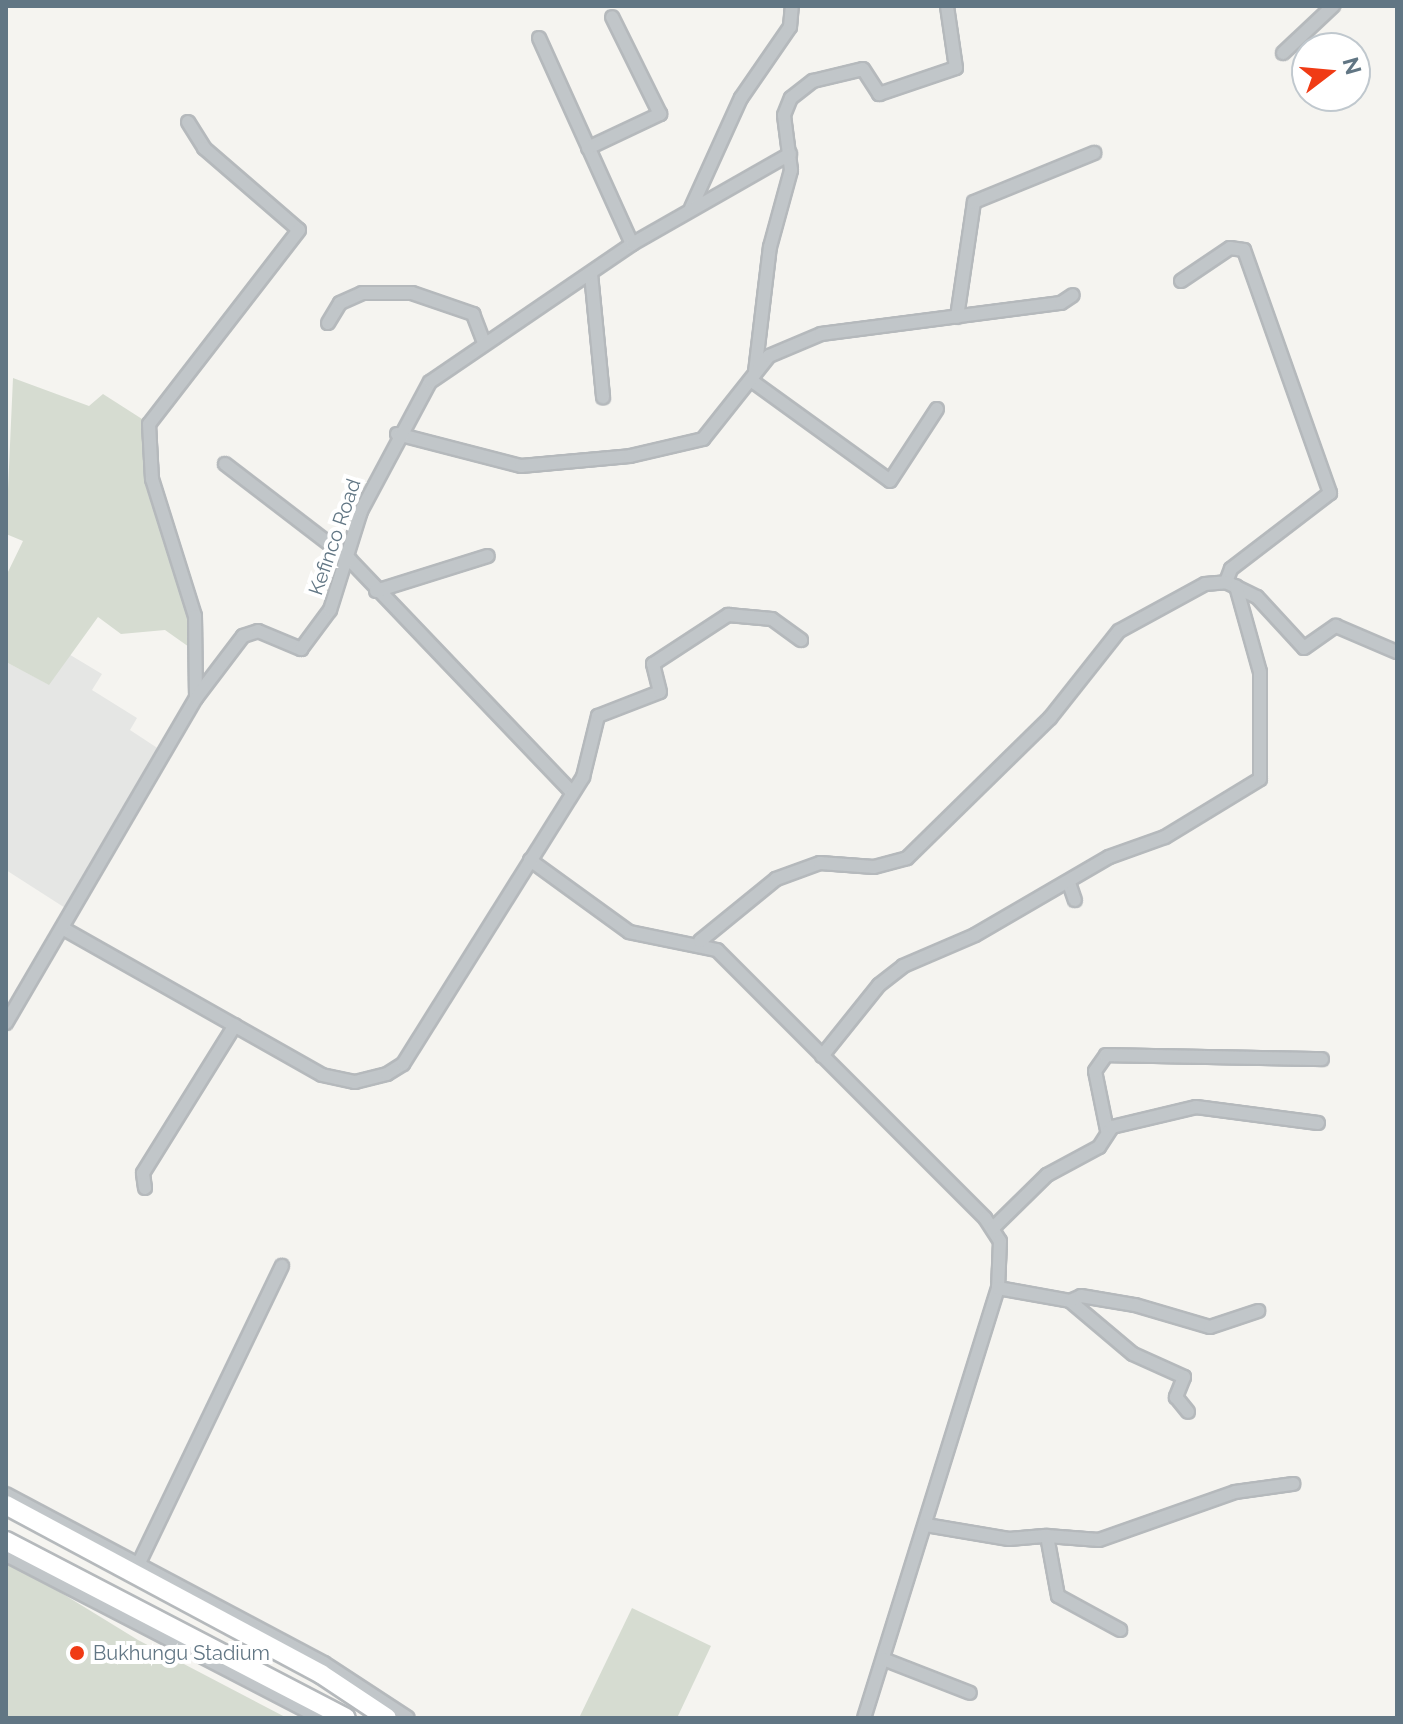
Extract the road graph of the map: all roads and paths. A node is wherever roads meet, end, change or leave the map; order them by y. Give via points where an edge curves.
1 (792, 6) edge
2 (947, 6) edge
3 (1333, 6) edge
4 (612, 17) dead end
5 (539, 38) dead end
6 (1283, 53) dead end
7 (188, 122) dead end
8 (588, 148) junction
9 (1094, 153) dead end
10 (790, 154) junction
11 (691, 208) junction
12 (632, 244) junction
13 (591, 274) junction
14 (1181, 281) dead end
15 (1073, 295) dead end
16 (957, 317) junction
17 (328, 323) dead end
18 (483, 340) junction
19 (753, 377) junction
20 (603, 397) dead end
21 (937, 409) dead end
22 (397, 434) junction
23 (225, 464) dead end
24 (488, 556) dead end
25 (350, 560) junction
26 (1231, 584) junction
27 (376, 591) junction
28 (801, 640) dead end
29 (1397, 652) edge
30 (196, 698) junction
31 (571, 791) junction
32 (530, 860) junction
33 (1069, 883) junction
34 (1075, 900) dead end
35 (64, 929) junction
36 (700, 941) junction
37 (6, 1023) edge
38 (235, 1025) junction
39 (822, 1056) junction
40 (1322, 1059) dead end
41 (1318, 1123) dead end
42 (1107, 1130) junction
43 (145, 1188) dead end
44 (993, 1228) junction
45 (282, 1266) dead end
46 (998, 1288) junction
47 (1070, 1301) junction
48 (1258, 1311) dead end
49 (1188, 1412) dead end
50 (1293, 1484) dead end
51 (6, 1494) edge
52 (6, 1505) edge
53 (926, 1525) junction
54 (1047, 1536) junction
55 (6, 1541) edge
56 (6, 1555) edge
57 (138, 1572) junction
58 (192, 1604) junction
59 (129, 1608) junction
60 (1120, 1630) dead end
61 (174, 1633) junction
62 (883, 1659) junction
63 (334, 1676) junction
64 (970, 1693) dead end
65 (316, 1713) edge
66 (346, 1718) edge
67 (387, 1718) edge
68 (408, 1718) edge
69 (864, 1718) edge

1 - 11 street via 790,27 741,98
2 - 10 street via 956,68 879,94 863,69 801,87 784,115
3 - 6 street
4 - 8 street via 660,114
5 - 8 street
7 - 30 street via 204,148 299,230 149,424 152,479 195,616
8 - 12 street
9 - 16 street via 974,202
10 - 11 street, Kefinco Road
10 - 19 street
11 - 12 street, Kefinco Road
12 - 13 street, Kefinco Road
13 - 18 street, Kefinco Road
13 - 20 street
14 - 26 street via 1230,248 1244,250 1330,493 1231,569
15 - 16 street via 1061,303
16 - 19 street via 821,334 769,356
17 - 18 street via 340,303 362,293 412,293 473,314
18 - 22 street, Kefinco Road via 430,382
19 - 21 street via 890,481
19 - 22 street via 703,439 630,456 521,466
22 - 25 street, Kefinco Road via 361,511
23 - 25 street
24 - 27 street
25 - 27 street
25 - 30 street, Kefinco Road via 330,610 304,648 251,632
26 - 29 street via 1257,597 1304,648 1336,626
26 - 33 street via 1260,672 1260,779
26 - 36 street via 1205,584 1131,621 1050,718 907,858 874,867 820,863 776,879
27 - 31 street
28 - 31 street via 772,619 738,612 698,632 653,664 660,692 598,716 583,777
30 - 35 street, Kefinco Road
31 - 32 street
32 - 36 street via 629,932 652,941
32 - 38 street via 403,1064 387,1074 339,1081
33 - 34 street
33 - 39 street via 903,966 879,985
35 - 37 street, Kefinco Road
35 - 38 street
36 - 39 street via 717,950
38 - 43 street via 143,1173
39 - 44 street
40 - 42 street via 1186,1052 1099,1057
41 - 42 street via 1196,1107
42 - 44 street via 1099,1147 1047,1175
44 - 46 street via 1003,1256
45 - 57 street
46 - 47 street
46 - 53 street
47 - 48 street via 1081,1296 1135,1305 1210,1327
47 - 49 street via 1133,1354 1184,1377 1176,1397
50 - 54 street via 1235,1492 1099,1540
51 - 57 street
52 - 57 highway
53 - 54 street via 1009,1539
53 - 62 street
54 - 60 street via 1058,1596
55 - 59 highway
56 - 65 street
57 - 58 highway
57 - 59 highway via 145,1597
57 - 63 street
58 - 61 highway via 174,1613
58 - 63 highway
59 - 61 highway
61 - 65 highway
62 - 64 street
62 - 69 street
63 - 67 highway
63 - 68 street
65 - 66 highway

